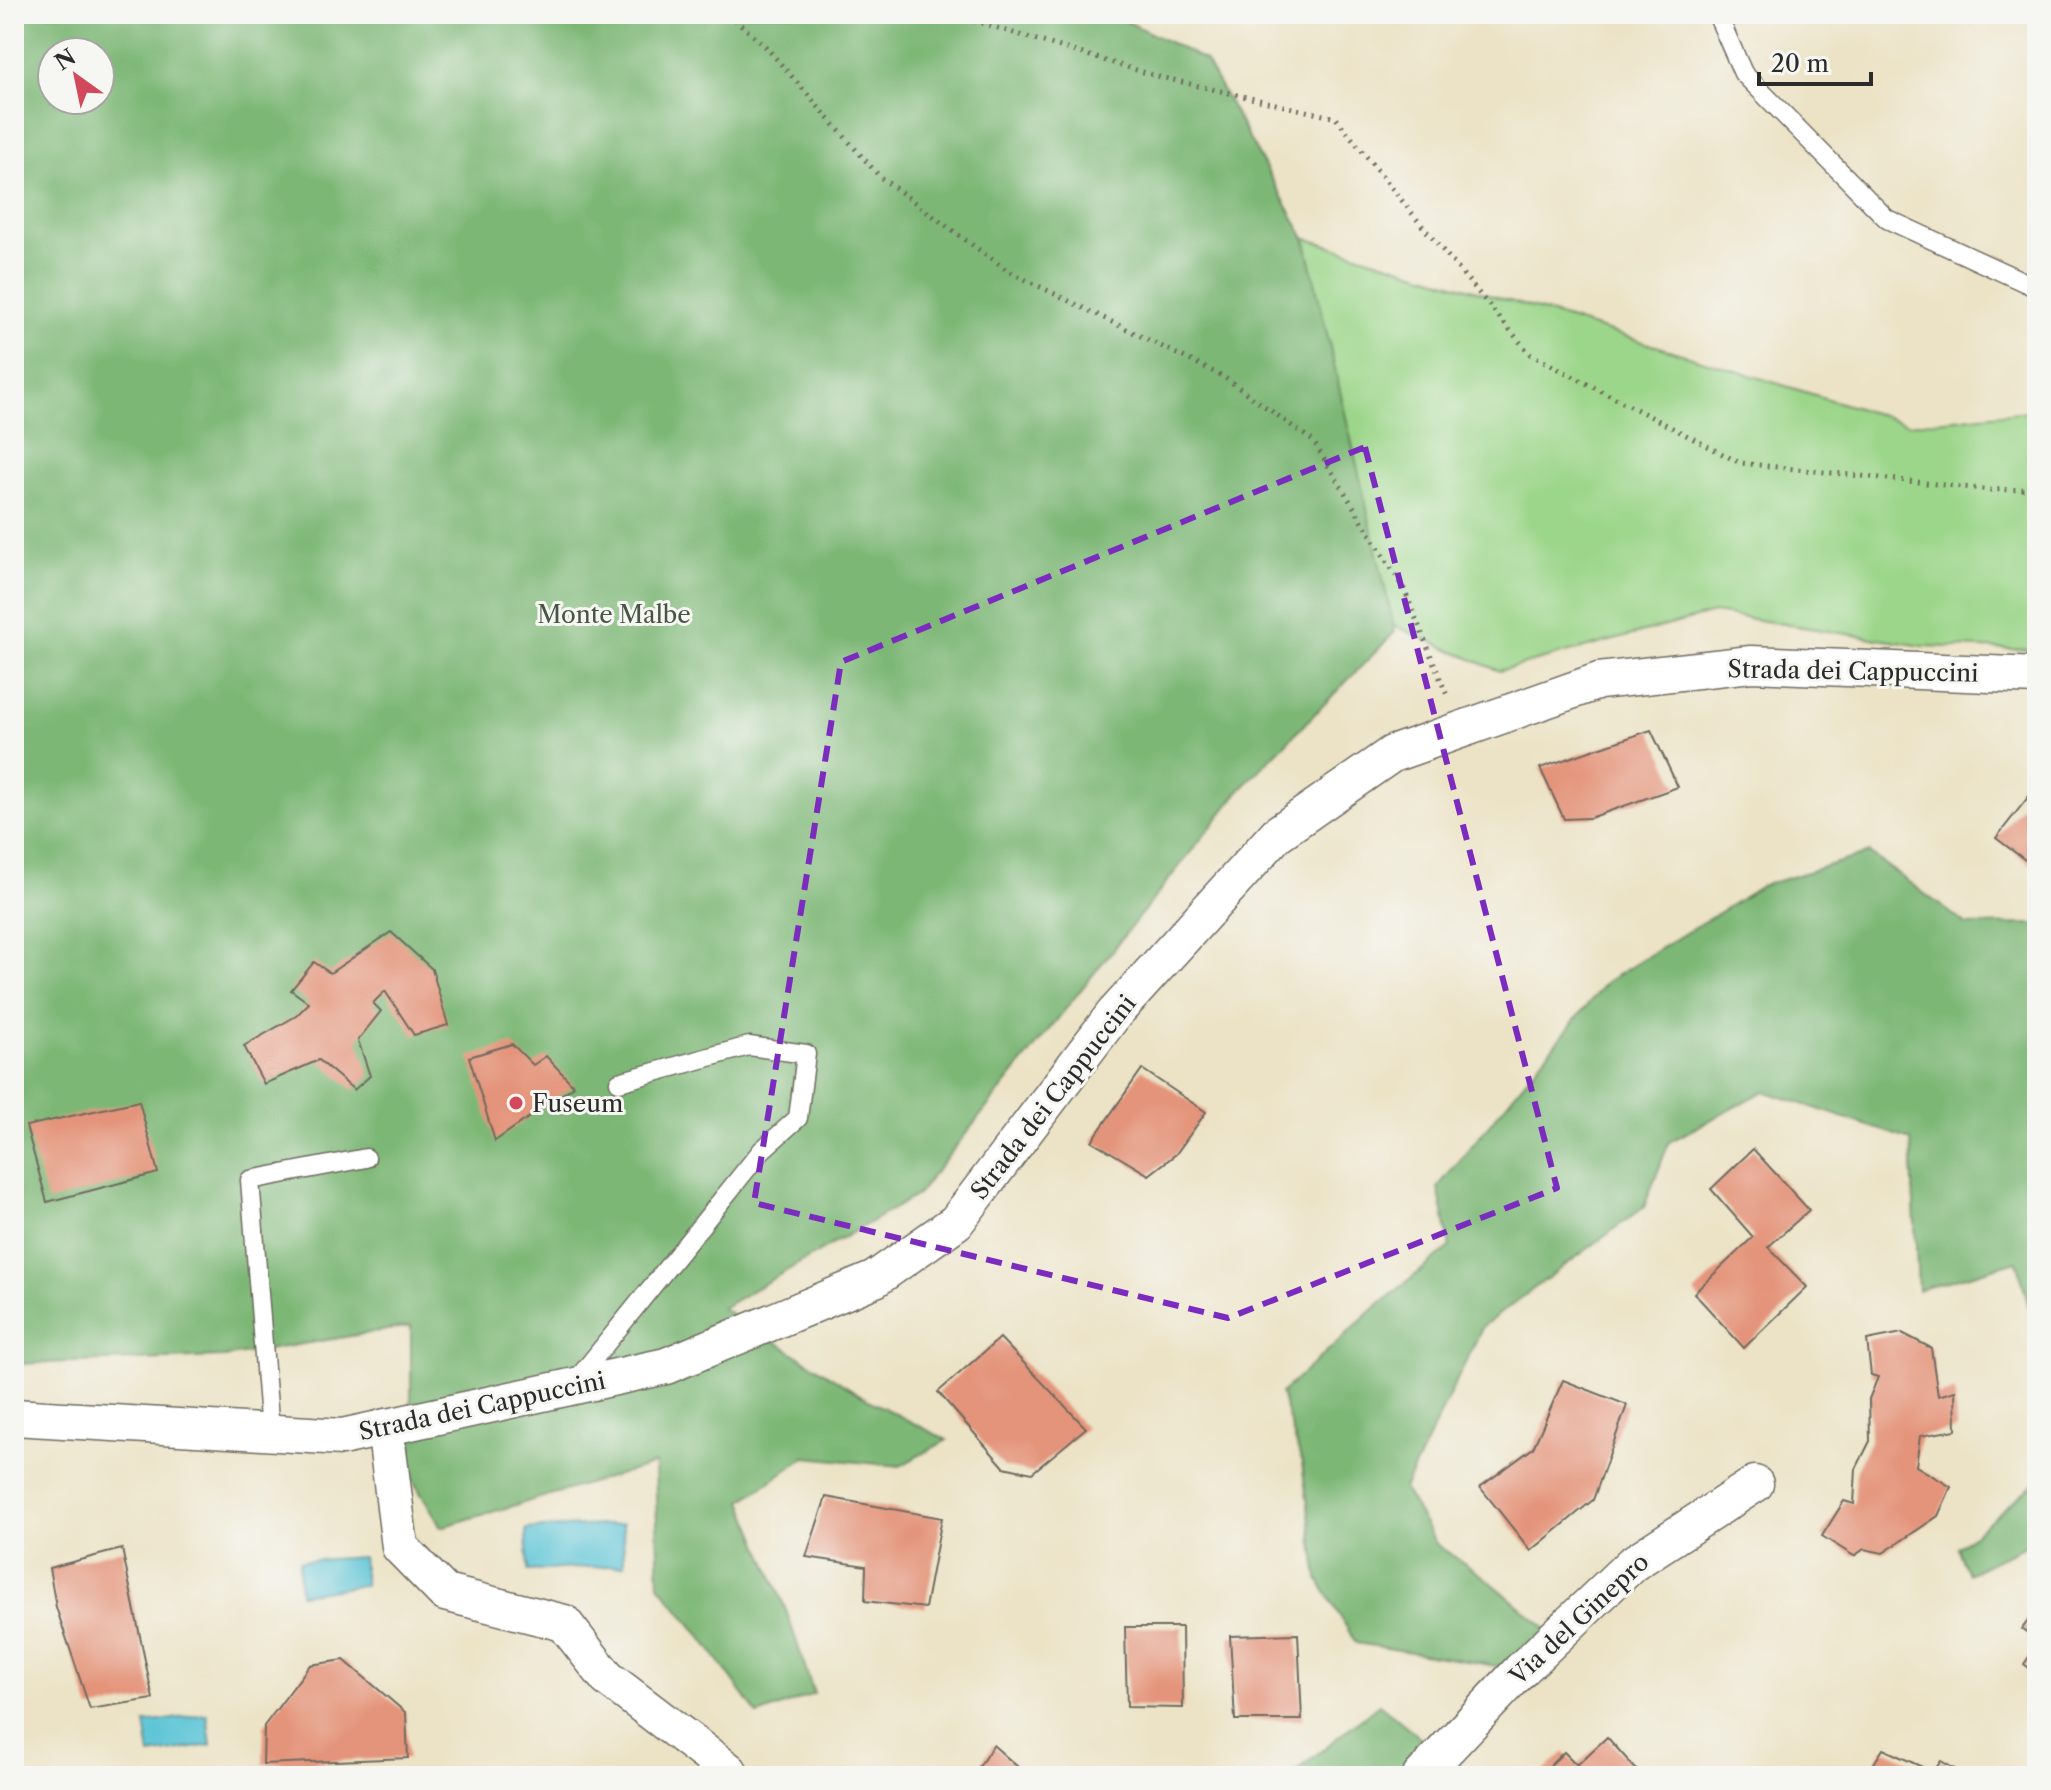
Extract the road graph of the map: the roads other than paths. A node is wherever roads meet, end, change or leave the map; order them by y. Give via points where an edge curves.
1 (1717, 14) edge
2 (2037, 288) edge
3 (2037, 676) edge
4 (619, 1082) dead end
5 (366, 1158) dead end
6 (571, 1387) junction
7 (14, 1417) edge
8 (385, 1427) junction
9 (270, 1432) junction
10 (1755, 1484) dead end
11 (731, 1776) edge
12 (1421, 1776) edge

1 - 2 lane via 1743,73 1887,219
3 - 6 street, Strada dei Cappuccini via 1751,664 1599,681 1392,754 1277,834 1114,1014 956,1222 875,1279 666,1366
4 - 6 lane via 749,1046 806,1054 798,1118 762,1150
5 - 9 lane via 250,1180
6 - 8 street, Strada dei Cappuccini
7 - 9 street, Strada dei Cappuccini
8 - 9 street, Strada dei Cappuccini via 342,1437
8 - 11 street via 400,1547 445,1593 564,1623 607,1678
10 - 12 street, Via del Ginepro via 1632,1564

